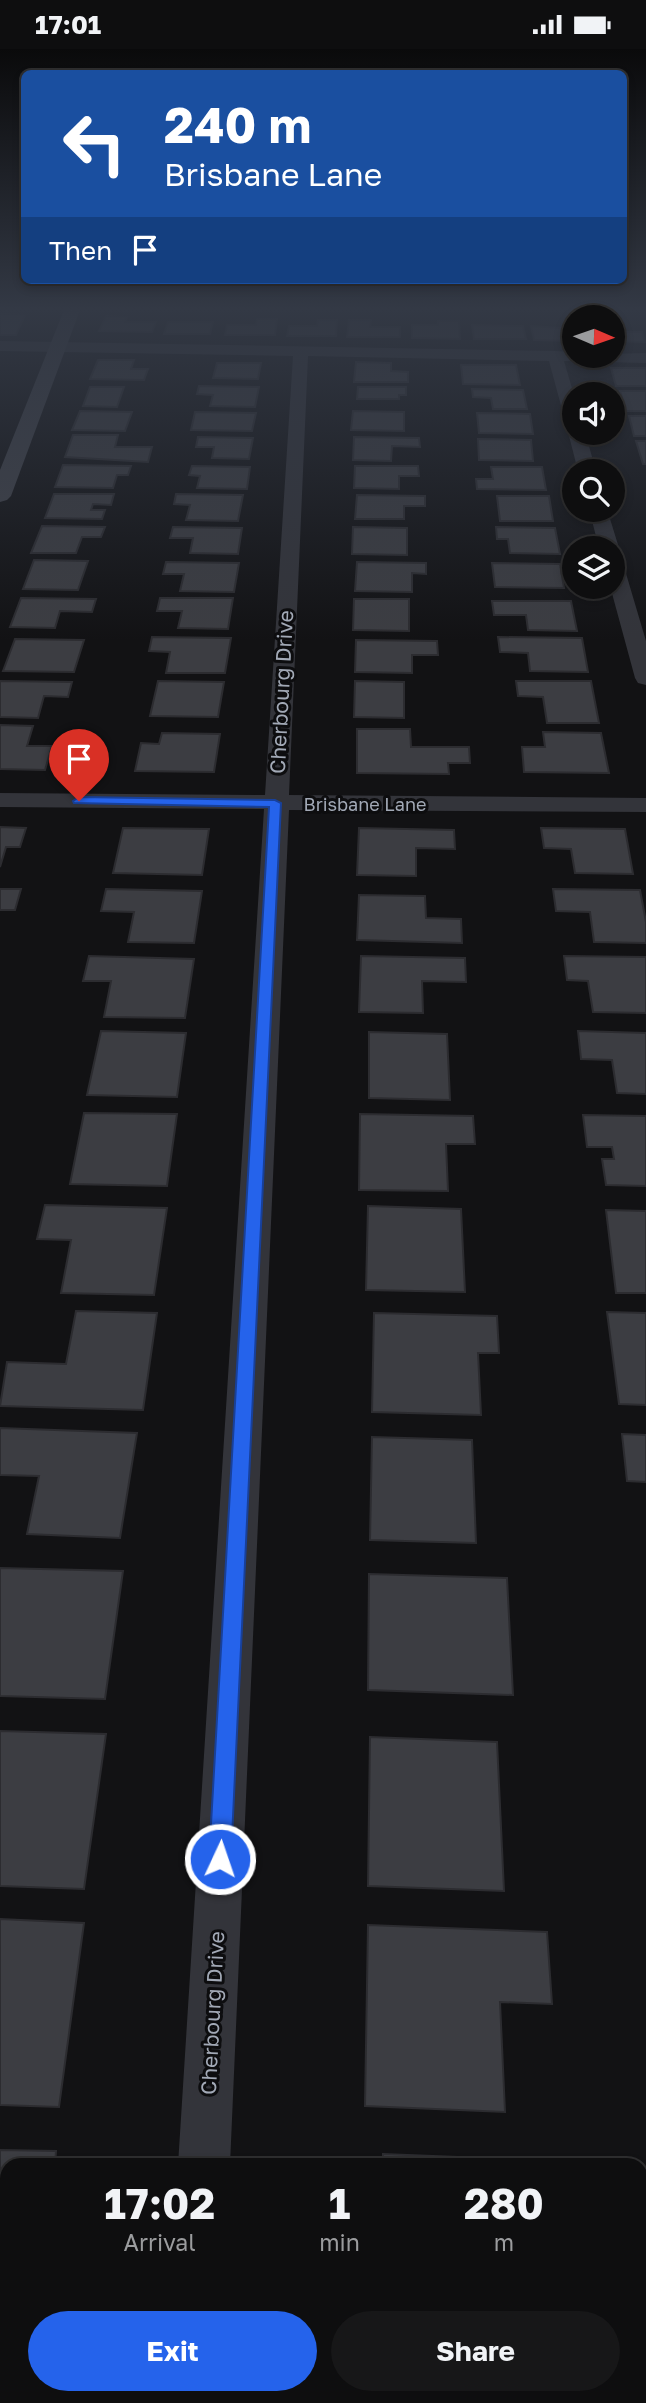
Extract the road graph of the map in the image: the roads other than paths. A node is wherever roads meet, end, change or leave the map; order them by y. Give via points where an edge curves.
1 (29, 420) edge
2 (297, 420) edge
3 (0, 495) edge
4 (623, 599) edge
5 (646, 678) edge
6 (0, 800) edge
7 (275, 803) junction
8 (646, 805) edge
9 (204, 2158) edge

1 - 3 street
2 - 7 street, Cherbourg Drive
4 - 5 street
6 - 7 street, Brisbane Lane
7 - 8 street, Brisbane Lane
7 - 9 street, Cherbourg Drive

